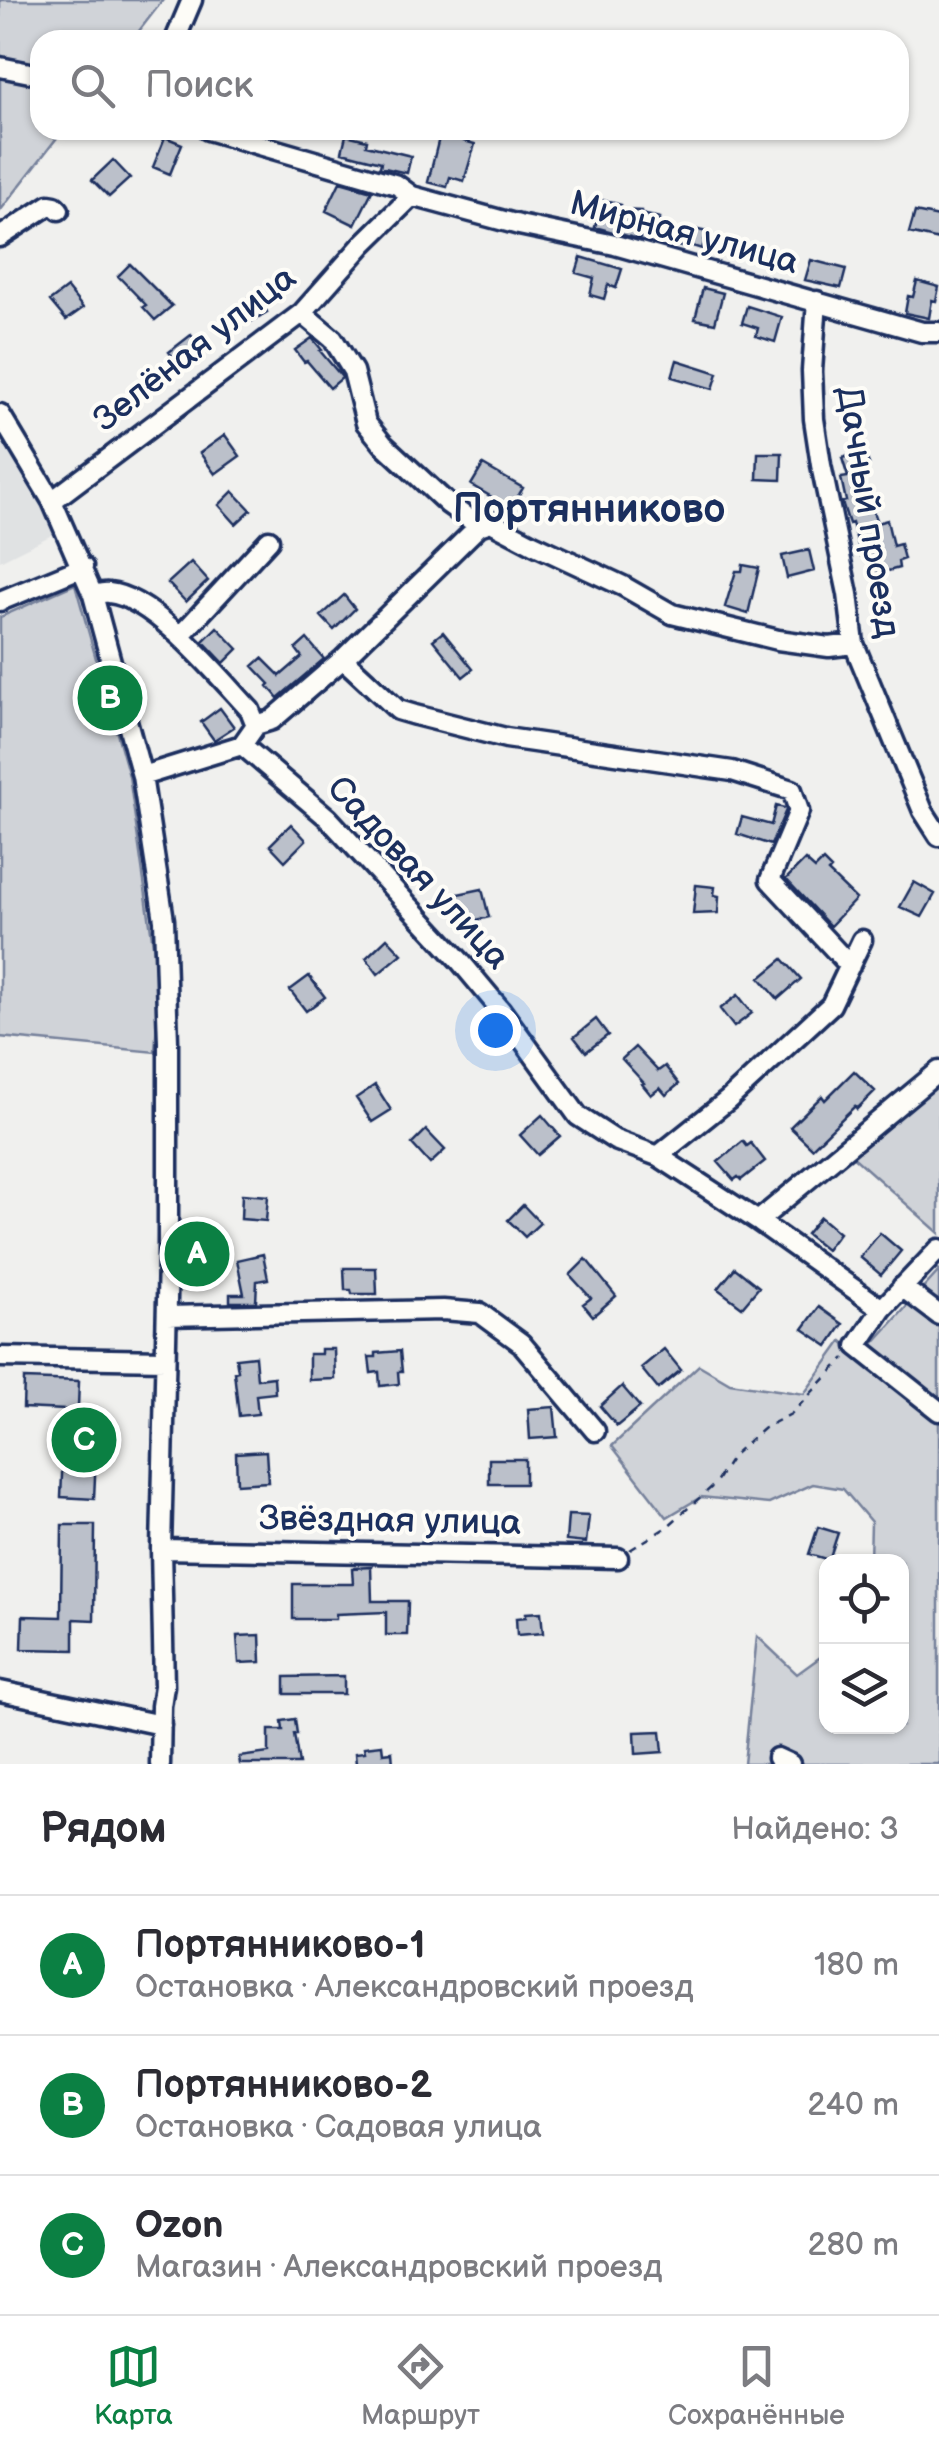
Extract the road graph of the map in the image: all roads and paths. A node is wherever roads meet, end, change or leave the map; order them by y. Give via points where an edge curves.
1 (192, 0) edge
2 (179, 30) edge
3 (0, 68) edge
4 (30, 73) edge
5 (242, 140) edge
6 (412, 196) junction
7 (59, 210) dead end
8 (0, 237) edge
9 (817, 301) junction
10 (302, 314) junction
11 (939, 332) edge
12 (0, 414) edge
13 (52, 501) junction
14 (485, 524) junction
15 (269, 540) dead end
16 (83, 568) junction
17 (93, 595) junction
18 (0, 601) edge
19 (180, 636) junction
20 (854, 644) junction
21 (343, 659) junction
22 (256, 726) junction
23 (242, 745) junction
24 (142, 776) junction
25 (939, 836) edge
26 (862, 940) dead end
27 (850, 966) junction
28 (939, 1071) edge
29 (658, 1156) junction
30 (758, 1222) junction
31 (939, 1249) edge
32 (902, 1288) junction
33 (882, 1309) junction
34 (939, 1315) edge
35 (168, 1316) junction
36 (857, 1346) junction
37 (0, 1357) edge
38 (165, 1360) junction
39 (939, 1411) edge
40 (595, 1431) dead end
41 (162, 1549) junction
42 (618, 1558) joint
43 (0, 1692) edge
44 (161, 1716) junction
45 (160, 1764) edge

1 - 2 street
3 - 4 street
5 - 6 street, Мирная улица via 396,185
6 - 9 street, Мирная улица
6 - 10 street, Зелёная улица
7 - 8 street via 49,205
9 - 11 street, Мирная улица
9 - 20 street, Дачный проезд via 814,420
10 - 13 street, Зелёная улица
10 - 14 street via 333,339 353,370 366,424 383,444 448,504
12 - 13 street
13 - 16 street
14 - 20 street via 672,614 778,640
14 - 21 street
15 - 19 street
16 - 17 street
16 - 18 street
17 - 19 street via 110,593 139,604
17 - 24 street
19 - 22 street via 250,710
20 - 25 street, Дачный проезд
21 - 22 street via 272,720
21 - 27 street via 398,710 416,716 506,738 732,771 792,790 799,811 770,880
22 - 23 street
23 - 24 street
23 - 29 street, Садовая улица via 328,818 460,961 578,1116
24 - 35 street via 164,920
26 - 27 street
27 - 29 street via 831,1004
28 - 30 street
29 - 30 street, Садовая улица
30 - 33 street, Садовая улица
31 - 32 street
32 - 33 street
32 - 34 street
33 - 36 street
35 - 38 street
35 - 40 street via 480,1313 522,1343
36 - 39 street
36 - 42 path via 791,1414 734,1454 714,1485 668,1527
37 - 38 street
38 - 41 street
41 - 42 street, Звёздная улица
41 - 44 street
43 - 44 street
44 - 45 street

